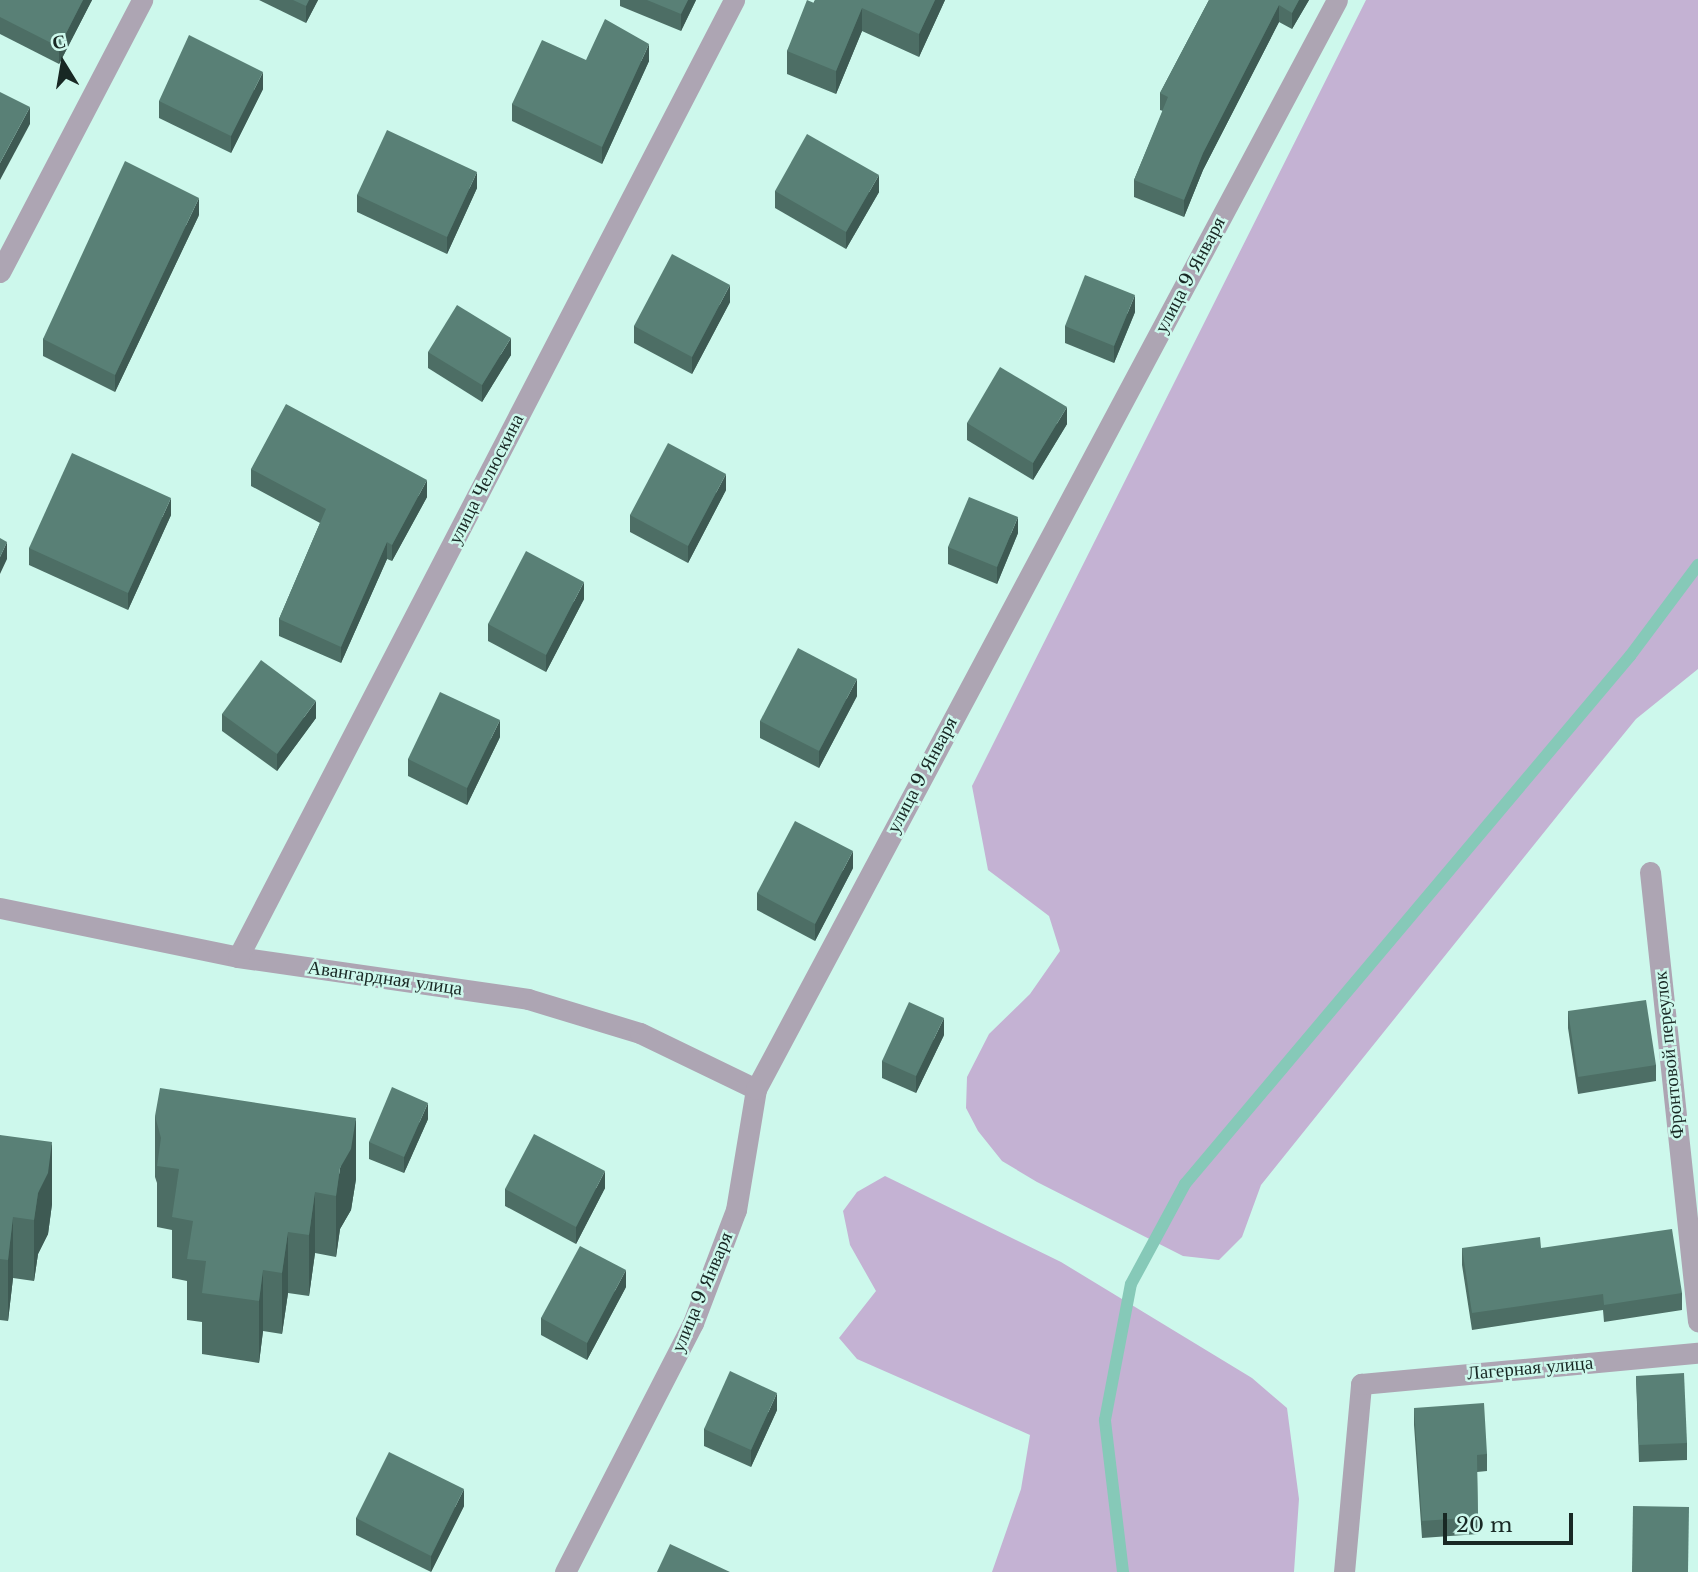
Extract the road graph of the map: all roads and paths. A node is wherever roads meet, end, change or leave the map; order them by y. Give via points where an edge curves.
1 (142, 0) edge
2 (734, 0) edge
3 (1338, 0) edge
4 (0, 272) edge
5 (1650, 872) dead end
6 (0, 908) edge
7 (238, 957) junction
8 (756, 1089) junction
9 (1698, 1321) edge
10 (1698, 1353) edge
11 (565, 1572) edge
12 (1344, 1572) edge

1 - 4 street
2 - 7 street, улица Челюскина
3 - 8 street, улица 9 Января
5 - 9 street, Фронтовой переулок
6 - 7 street, Авангардная улица
7 - 8 street, Авангардная улица via 528,999 640,1033
8 - 11 street, улица 9 Января via 736,1210 693,1323
10 - 12 street, Лагерная улица via 1361,1384

